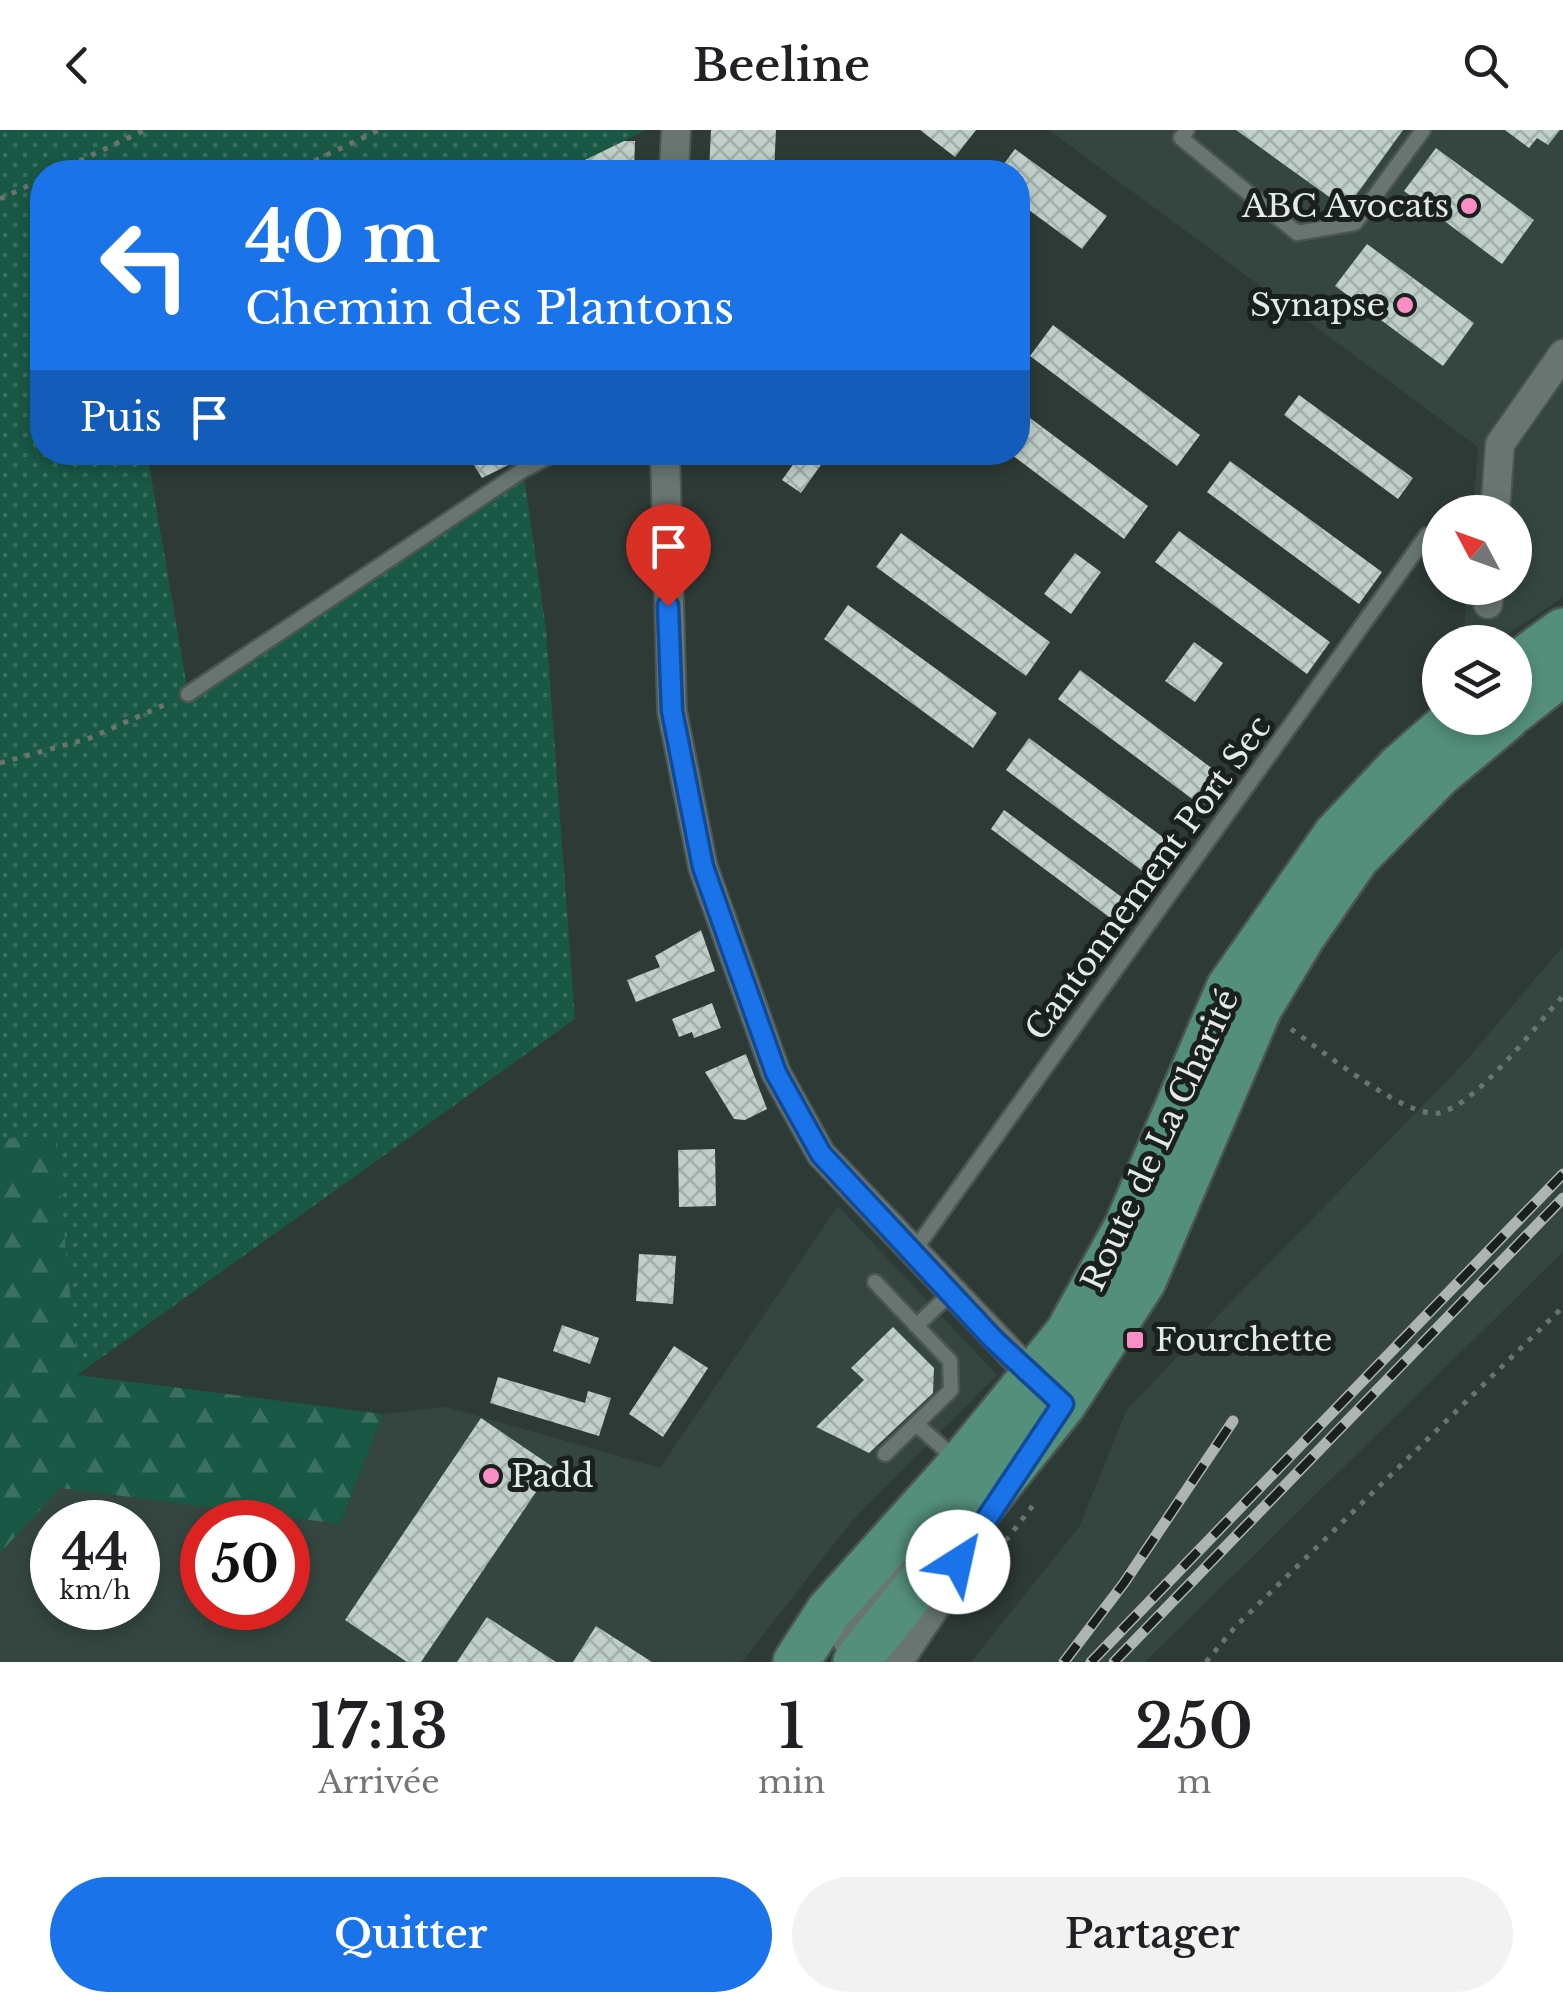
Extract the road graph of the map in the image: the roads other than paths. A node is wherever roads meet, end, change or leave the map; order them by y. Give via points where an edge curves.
1 (676, 130) edge
2 (1187, 130) edge
3 (1423, 130) edge
4 (675, 160) edge
5 (1563, 354) edge
6 (533, 465) edge
7 (665, 465) edge
8 (1496, 495) edge
9 (1422, 542) edge
10 (1563, 631) edge
11 (1532, 654) edge
12 (1563, 672) edge
13 (188, 694) road end
14 (1532, 697) edge
15 (1437, 735) edge
16 (1486, 735) edge
17 (913, 1252) junction
18 (875, 1282) dead end
19 (950, 1293) junction
20 (916, 1326) junction
21 (1048, 1392) junction
22 (916, 1424) junction
23 (884, 1454) dead end
24 (961, 1464) junction
25 (796, 1662) edge
26 (838, 1662) edge
27 (856, 1662) edge
28 (890, 1662) edge

1 - 4 street
2 - 3 lane via 1182,138 1297,234 1356,223
5 - 8 street via 1500,444
6 - 13 lane
7 - 17 street via 672,711 703,867 776,1073 821,1154
9 - 17 lane, Cantonnement Port Sec
10 - 11 main road
12 - 14 main road
15 - 21 main road, Route de La Charité via 1336,836 1229,988 1126,1226 1068,1333
16 - 21 main road, Route de La Charité via 1356,858 1260,1008 1143,1282
17 - 19 street
18 - 20 lane
19 - 20 lane
19 - 21 street
20 - 22 lane via 950,1361 950,1390
21 - 24 main road, Route de La Charité
21 - 27 main road, Route de La Charité
21 - 28 main road
22 - 23 lane
22 - 24 lane
24 - 25 main road, Route de La Charité via 830,1611
24 - 26 main road

